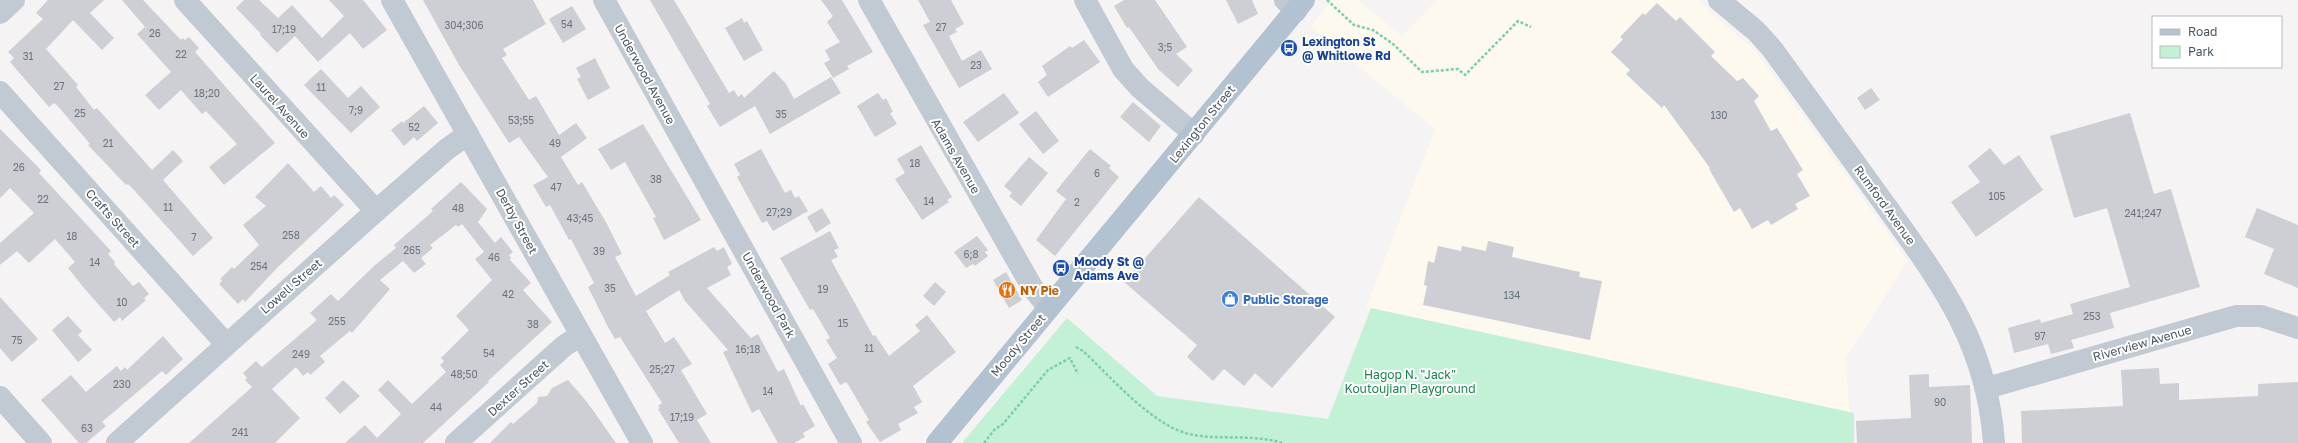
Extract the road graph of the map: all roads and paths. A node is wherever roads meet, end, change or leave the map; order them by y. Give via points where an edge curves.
1 (14, 0) edge
2 (185, 0) edge
3 (392, 0) edge
4 (604, 0) edge
5 (869, 0) edge
6 (1085, 0) edge
7 (1327, 0) edge
8 (1719, 0) edge
9 (1295, 4) edge
10 (0, 12) edge
11 (1530, 27) dead end
12 (0, 92) edge
13 (468, 134) junction
14 (1194, 134) junction
15 (686, 147) joint
16 (376, 211) junction
17 (1100, 248) joint
18 (1049, 308) junction
19 (2298, 328) edge
20 (581, 335) junction
21 (226, 344) junction
22 (1076, 348) dead end
23 (1078, 374) dead end
24 (1986, 388) junction
25 (0, 397) edge
26 (41, 443) edge
27 (117, 443) edge
28 (456, 443) edge
29 (642, 443) edge
30 (851, 443) edge
31 (937, 443) edge
32 (984, 443) edge
33 (1282, 443) edge
34 (1994, 443) edge

1 - 10 street
2 - 16 street, Laurel Avenue
3 - 13 street, Derby Street
4 - 15 street, Underwood Avenue
5 - 18 street, Adams Avenue via 1032,287
6 - 14 street via 1123,69 1140,88
7 - 11 path via 1354,25 1374,30 1393,44 1422,72 1458,69 1465,75 1518,21
8 - 24 street, Rumford Avenue via 1756,31 1772,50 1922,256 1966,329 1977,355
9 - 14 main road, Lexington Street
12 - 21 street, Crafts Street
13 - 16 street, Lowell Street
13 - 20 street, Derby Street
14 - 17 main road, Lexington Street
15 - 30 street, Underwood Park
16 - 21 street, Lowell Street
17 - 18 main road, Moody Street
18 - 31 main road, Moody Street
19 - 24 street, Riverview Avenue via 2261,316 2236,316
20 - 28 street, Dexter Street via 564,346
20 - 29 street, Derby Street
21 - 27 street, Lowell Street
22 - 33 path via 1083,351 1166,427 1192,435 1256,438
23 - 32 path via 1070,358 1052,366
24 - 34 street, Rumford Avenue
25 - 26 street

